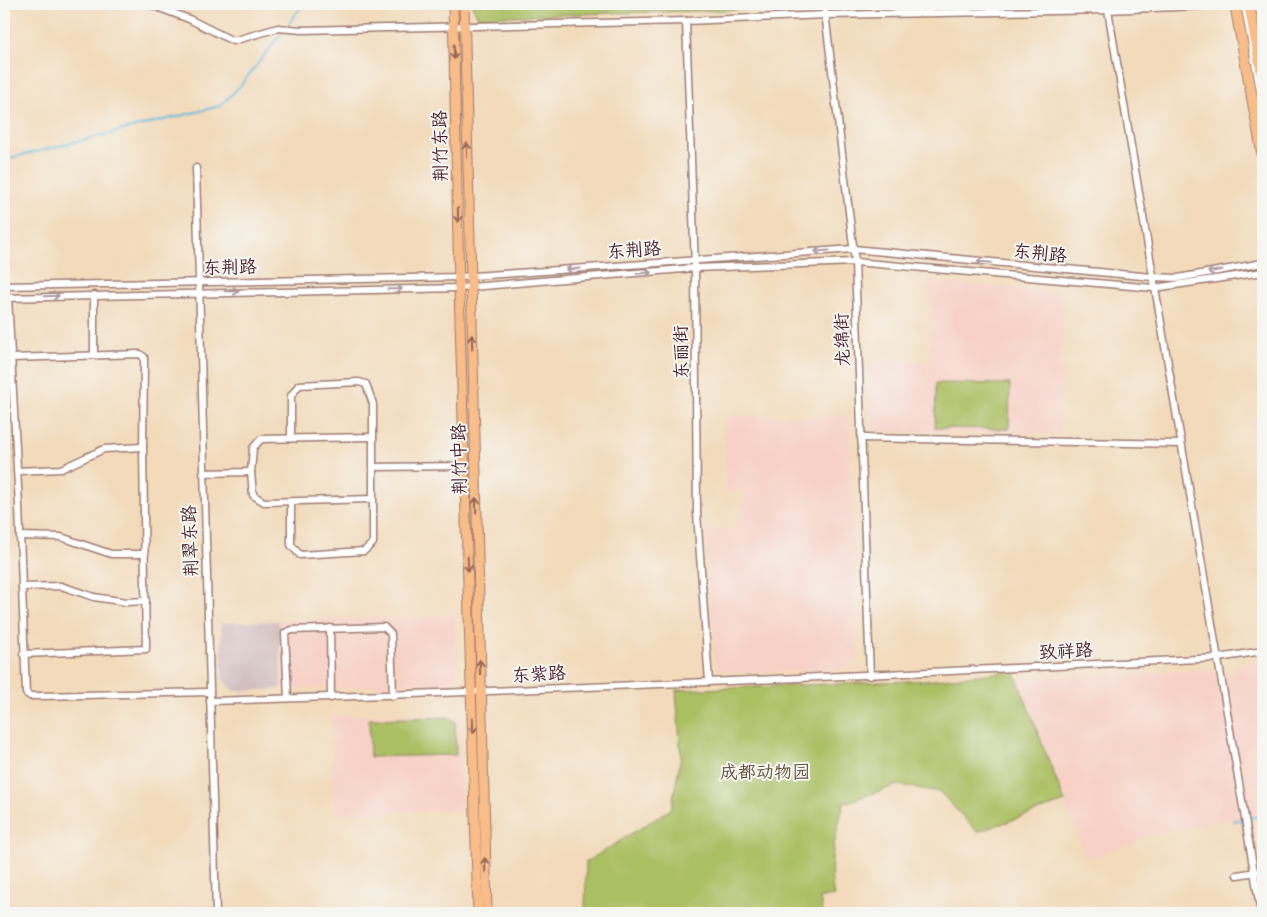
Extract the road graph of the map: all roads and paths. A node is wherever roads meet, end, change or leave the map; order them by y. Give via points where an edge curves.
1 (149, 4) edge
2 (453, 4) edge
3 (464, 4) edge
4 (824, 4) edge
5 (1235, 4) edge
6 (1242, 4) edge
7 (1250, 4) edge
8 (1108, 10) junction
9 (825, 15) junction
10 (686, 21) junction
11 (464, 26) junction
12 (454, 28) junction
13 (1263, 80) edge
14 (1263, 120) edge
15 (1263, 157) edge
16 (196, 168) dead end
17 (853, 248) junction
18 (695, 260) junction
19 (855, 262) junction
20 (1263, 263) edge
21 (695, 268) junction
22 (1263, 272) edge
23 (470, 276) junction
24 (459, 277) junction
25 (1152, 277) junction
26 (199, 282) junction
27 (4, 286) edge
28 (471, 286) junction
29 (459, 288) junction
30 (1154, 288) junction
31 (200, 292) junction
32 (94, 295) junction
33 (6, 298) edge
34 (94, 355) junction
35 (12, 358) junction
36 (373, 437) junction
37 (291, 438) junction
38 (861, 438) junction
39 (1181, 444) junction
40 (143, 447) junction
41 (465, 466) junction
42 (373, 467) junction
43 (18, 471) junction
44 (251, 472) junction
45 (203, 474) junction
46 (372, 499) junction
47 (291, 502) junction
48 (20, 536) junction
49 (145, 554) junction
50 (22, 587) junction
51 (146, 601) junction
52 (330, 628) junction
53 (1263, 651) edge
54 (23, 654) junction
55 (1218, 658) junction
56 (870, 676) junction
57 (709, 682) junction
58 (209, 692) junction
59 (476, 693) junction
60 (393, 696) junction
61 (288, 698) junction
62 (331, 698) junction
63 (210, 701) junction
64 (1263, 871) edge
65 (1255, 872) junction
66 (1237, 875) dead end
67 (216, 913) edge
68 (478, 913) edge
69 (486, 913) edge
70 (1261, 913) edge

1 - 12 street via 233,41 278,28
2 - 12 main road, 荆竹东路
3 - 11 main road, 荆竹中路
4 - 9 street, 龙绵街
5 - 15 highway, bridge
6 - 8 street
6 - 14 street
7 - 13 highway
8 - 9 street
8 - 25 street
9 - 10 street
9 - 17 street, 龙绵街
10 - 11 street
10 - 18 street, 东丽街
11 - 12 street
23 -> 11 main road, 荆竹中路
12 -> 24 main road, 荆竹东路
16 - 26 street, 荆翠东路
17 -> 18 street, 东荆路
17 - 19 street, 龙绵街
25 -> 17 street, 东荆路
18 - 21 street, 东丽街
18 -> 23 street, 东荆路
19 - 21 street, 东荆路
19 - 30 street, 东荆路
19 - 38 street, 龙绵街
20 -> 25 street, 东荆路 via 1178,278
28 -> 21 street, 东荆路
21 - 57 street, 东丽街 via 697,513
22 - 30 street, 东荆路
23 - 24 street, 东荆路
23 - 28 main road, 荆竹中路
24 - 26 street, 东荆路
24 - 29 main road, 荆竹东路
25 - 30 street
26 - 27 street, 东荆路
26 - 31 street, 荆翠东路
28 - 29 street, 东荆路
59 -> 28 main road, 荆竹中路
31 -> 29 street, 东荆路
29 - 41 main road, 荆竹中路
30 - 39 street
31 - 32 street, 东荆路
31 - 45 street, 荆翠东路
33 -> 32 street, 东荆路
32 - 34 street
33 - 35 street
34 - 35 street
34 - 40 street via 140,354 144,357
35 - 43 street
36 - 37 street
36 - 37 street via 371,394 366,384 359,382 298,386 291,396
36 - 42 street
37 - 44 street via 261,439 253,448
38 - 39 street
38 - 56 street, 龙绵街
39 - 55 street
40 - 43 street via 104,449 61,469
40 - 49 street
41 - 42 street
41 -> 59 main road, 荆竹中路
42 - 46 street
43 - 48 street
44 - 45 street
44 - 47 street via 254,495 264,502
45 - 58 street, 荆翠东路
46 - 47 street
46 - 47 street via 373,543 370,549 300,555 291,545
48 - 49 street via 61,537 111,554
48 - 50 street
49 - 51 street
50 - 51 street via 60,586 94,597 126,602
50 - 54 street
51 - 54 street via 146,649
52 - 60 street via 384,627 392,634
52 - 61 street via 292,630 285,634
52 - 62 street
53 - 55 street, 致祥路
54 - 58 street via 24,687 30,696
55 - 56 street, 致祥路
55 - 65 street
56 - 57 street, 东紫路
57 - 59 street, 东紫路
58 - 63 street, 荆翠东路
59 - 60 street, 东紫路
59 -> 68 main road, 荆竹中路
69 -> 59 main road, 荆竹中路
60 - 62 street, 东紫路
61 - 62 street, 东紫路
61 - 63 street, 东紫路
63 - 67 street, 荆翠东路
64 - 65 street
65 - 66 street
65 - 70 street

